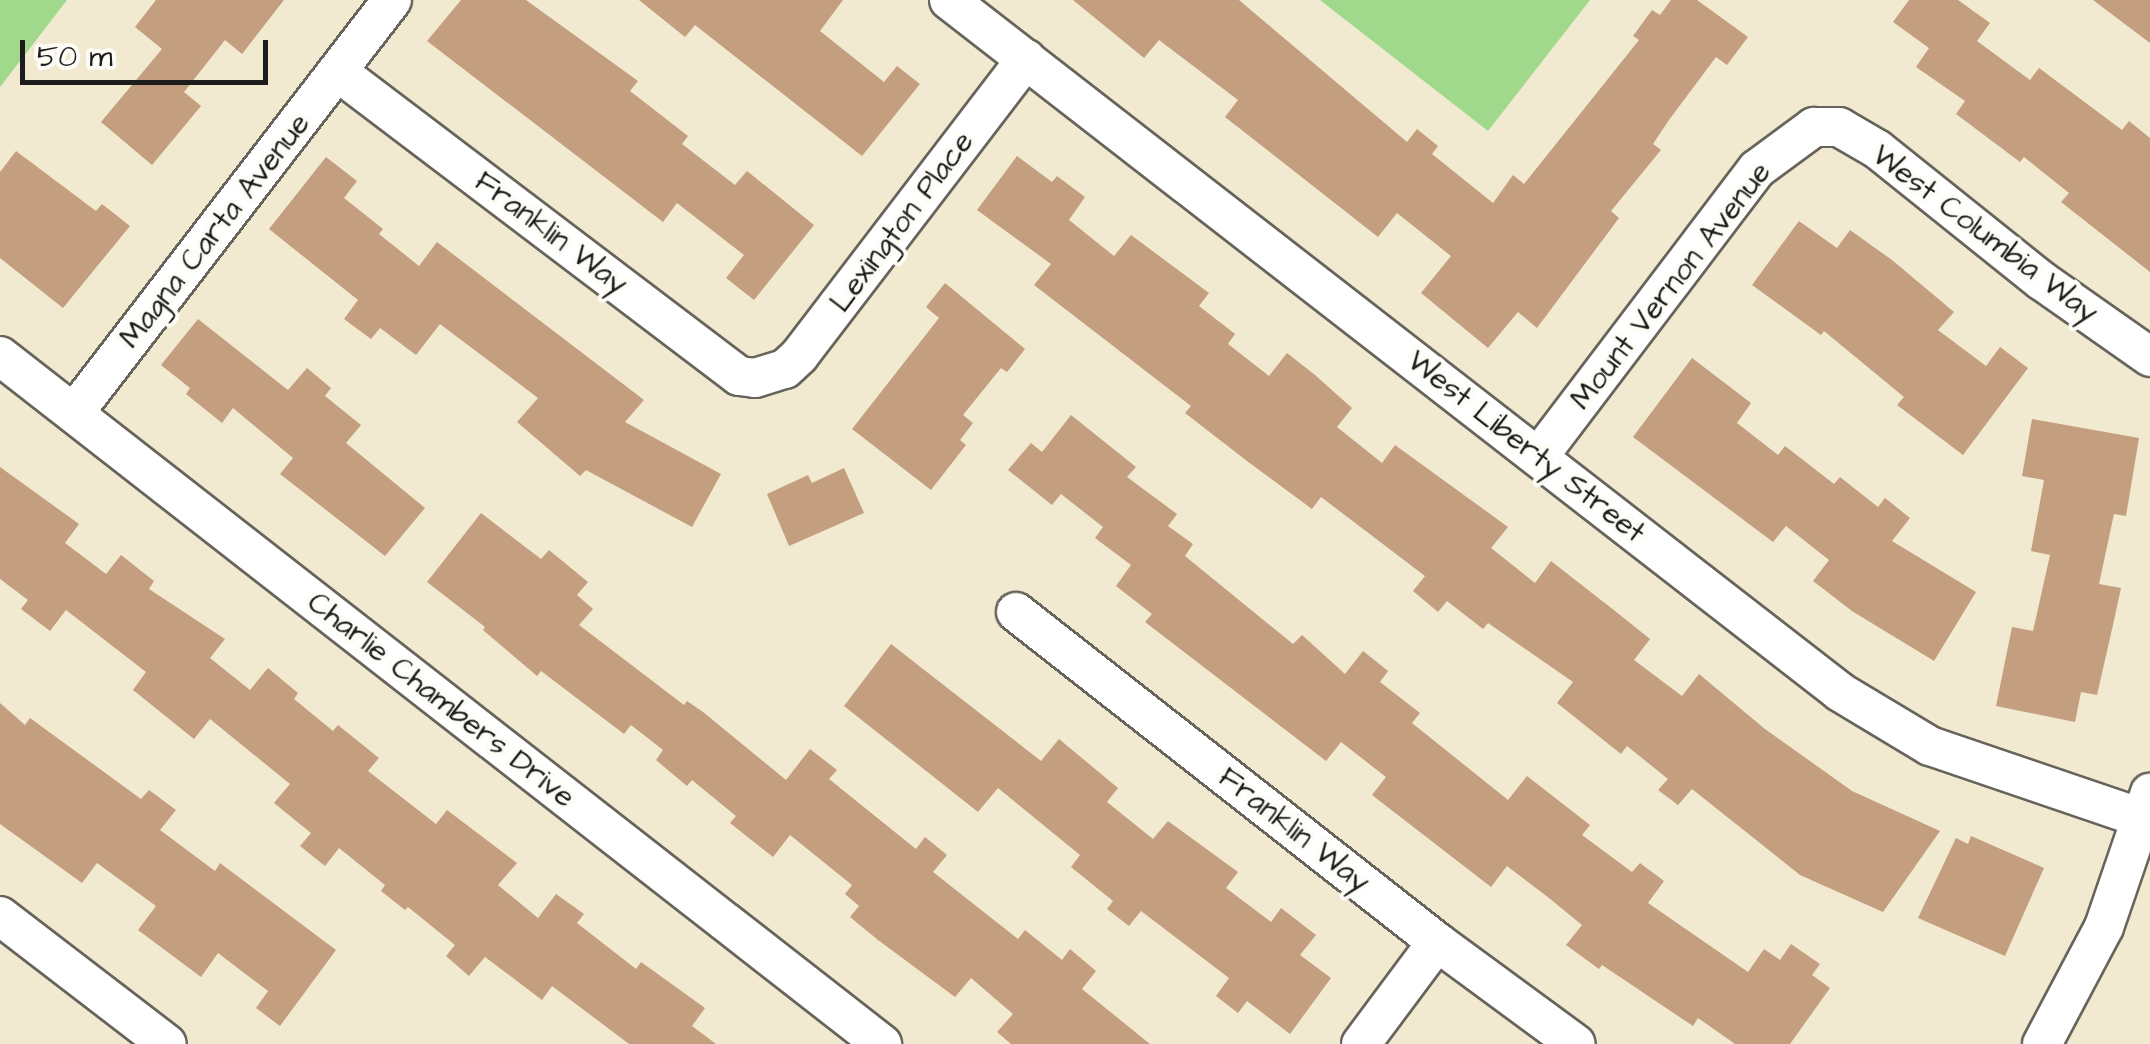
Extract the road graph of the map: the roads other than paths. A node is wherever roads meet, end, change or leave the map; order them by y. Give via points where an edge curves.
1 (392, 0) edge
2 (949, 0) edge
3 (1026, 60) junction
4 (338, 72) junction
5 (1814, 128) joint
6 (0, 356) edge
7 (2150, 357) edge
8 (770, 375) joint
9 (74, 414) junction
10 (1539, 456) junction
11 (1016, 612) dead end
12 (2147, 806) edge
13 (0, 916) edge
14 (1437, 942) junction
15 (166, 1044) edge
16 (882, 1044) edge
17 (1361, 1044) edge
18 (1576, 1044) edge
19 (2042, 1044) edge

1 - 4 street, Magna Carta Avenue
2 - 3 street, West Liberty Street
3 - 8 street, Lexington Place via 800,356
3 - 10 street, West Liberty Street
4 - 8 street, Franklin Way via 739,376
4 - 9 street, Magna Carta Avenue
5 - 7 street, West Columbia Way via 1838,127 1878,149 2042,281
5 - 10 street, Mount Vernon Avenue via 1757,169
6 - 9 street, Charlie Chambers Drive
9 - 16 street, Charlie Chambers Drive
10 - 12 street, West Liberty Street via 1840,692 1930,746
11 - 14 street, Franklin Way
12 - 19 street via 2104,927
13 - 15 street
14 - 17 street
14 - 18 street, Franklin Way

